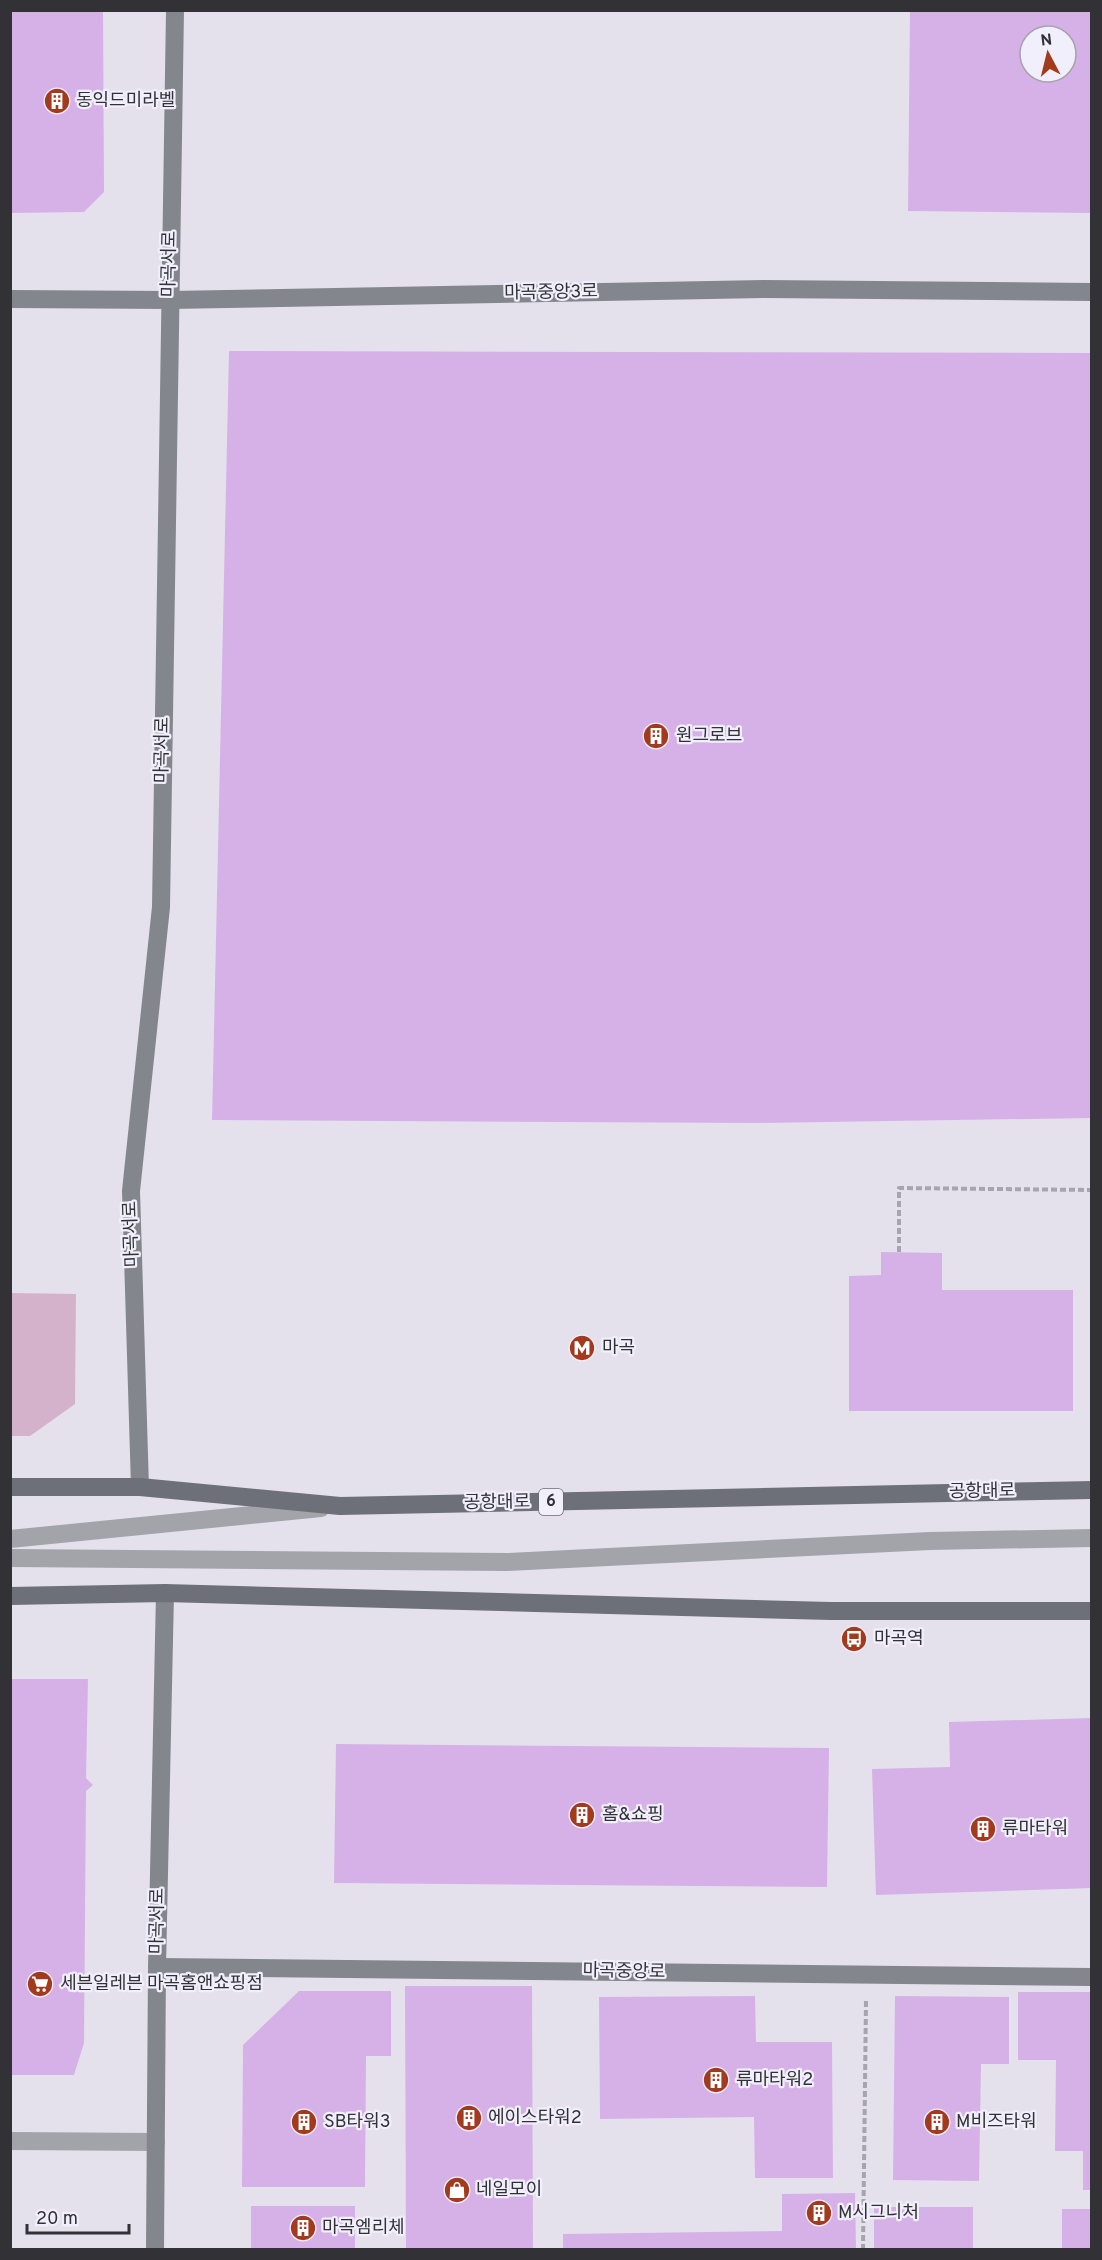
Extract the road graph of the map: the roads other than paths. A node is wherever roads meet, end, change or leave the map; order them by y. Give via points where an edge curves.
1 (175, 10) edge
2 (1092, 292) edge
3 (10, 299) edge
4 (170, 300) junction
5 (140, 1487) junction
6 (10, 1488) edge
7 (1092, 1490) edge
8 (340, 1506) junction
9 (1092, 1538) edge
10 (10, 1539) edge
11 (10, 1558) edge
12 (165, 1593) junction
13 (10, 1596) edge
14 (1092, 1611) edge
15 (157, 1967) junction
16 (1092, 1977) edge
17 (10, 2141) edge
18 (156, 2142) junction
19 (155, 2250) edge

1 - 4 street, 마곡서로
2 - 4 street, 마곡중앙3로 via 764,289
3 - 4 street, 마곡중앙3로
4 - 5 street, 마곡서로 via 161,907 131,1191
5 - 6 main road, 공항대로 / 6
5 - 8 main road, 공항대로 / 6
7 - 8 main road, 공항대로 / 6
8 - 10 lane
9 - 11 lane via 930,1541 507,1562
12 - 13 main road
12 - 14 main road via 831,1611
12 - 15 street, 마곡서로
15 - 16 street, 마곡중앙로
15 - 18 street, 마곡서로
17 - 18 lane
18 - 19 street, 마곡서로

